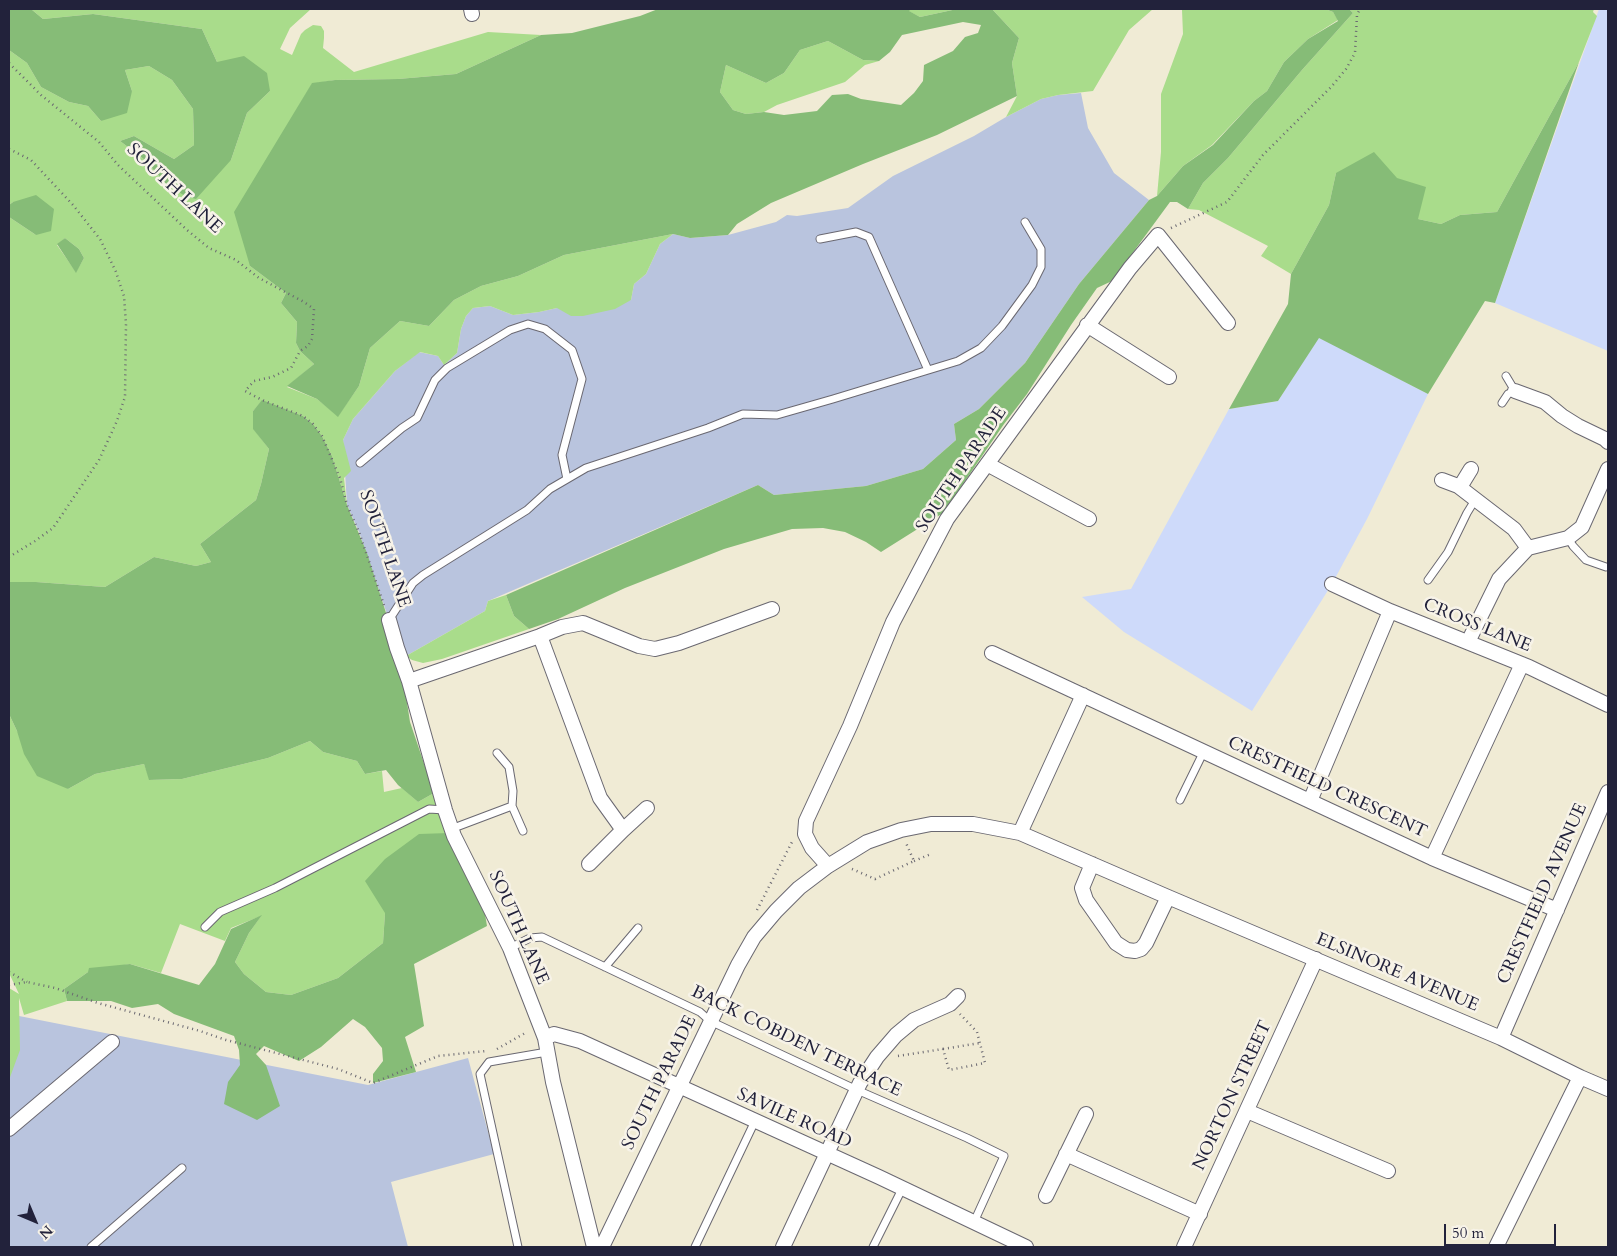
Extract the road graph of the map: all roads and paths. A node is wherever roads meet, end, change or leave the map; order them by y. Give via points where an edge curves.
1 (1360, 9) edge
2 (9, 63) edge
3 (9, 149) edge
4 (1025, 222) dead end
5 (1158, 234) junction
6 (820, 239) dead end
7 (1228, 323) dead end
8 (1087, 325) junction
9 (928, 370) junction
10 (1506, 376) dead end
11 (1169, 377) dead end
12 (1514, 391) junction
13 (1502, 403) dead end
14 (1608, 442) edge
15 (360, 463) dead end
16 (987, 464) junction
17 (1471, 469) dead end
18 (1608, 469) edge
19 (567, 479) junction
20 (1442, 480) dead end
21 (1460, 487) junction
22 (1475, 500) junction
23 (1089, 519) dead end
24 (1568, 538) junction
25 (1528, 548) junction
26 (9, 557) edge
27 (1606, 567) dead end
28 (1428, 580) dead end
29 (1332, 584) dead end
30 (772, 609) dead end
31 (1390, 611) junction
32 (389, 620) junction
33 (540, 636) junction
34 (1468, 642) junction
35 (992, 653) dead end
36 (1522, 664) junction
37 (409, 681) junction
38 (1083, 694) junction
39 (1608, 704) edge
40 (1204, 751) junction
41 (497, 753) dead end
42 (1608, 792) edge
43 (1180, 800) dead end
44 (1310, 801) junction
45 (512, 806) junction
46 (647, 808) dead end
47 (445, 810) junction
48 (451, 829) junction
49 (624, 830) junction
50 (901, 830) junction
51 (523, 831) dead end
52 (1020, 833) junction
53 (805, 834) junction
54 (931, 854) dead end
55 (1432, 858) junction
56 (914, 861) junction
57 (832, 863) junction
58 (589, 864) dead end
59 (1092, 864) junction
60 (1168, 897) junction
61 (1557, 910) junction
62 (756, 912) dead end
63 (205, 927) dead end
64 (638, 928) dead end
65 (510, 948) junction
66 (1316, 959) junction
67 (605, 967) junction
68 (9, 972) edge
69 (27, 982) junction
70 (9, 985) edge
71 (954, 1000) joint
72 (710, 1021) junction
73 (1501, 1038) junction
74 (544, 1039) junction
75 (112, 1042) dead end
76 (980, 1043) junction
77 (944, 1049) junction
78 (876, 1059) junction
79 (1580, 1077) junction
80 (679, 1087) junction
81 (1608, 1089) edge
82 (857, 1090) junction
83 (1247, 1111) junction
84 (1086, 1114) dead end
85 (755, 1121) junction
86 (9, 1129) edge
87 (828, 1154) junction
88 (1066, 1154) junction
89 (182, 1168) dead end
90 (1388, 1171) dead end
91 (902, 1189) junction
92 (1046, 1196) dead end
93 (1200, 1214) junction
94 (974, 1222) junction
95 (91, 1247) edge
96 (518, 1247) edge
97 (594, 1247) edge
98 (602, 1247) edge
99 (695, 1247) edge
100 (783, 1247) edge
101 (873, 1247) edge
102 (1026, 1247) edge
103 (1184, 1247) edge
104 (1496, 1247) edge

1 - 5 path via 1355,53 1332,86 1263,155 1227,202
2 - 32 path, SOUTH LANE via 41,95 99,142 118,165 186,230 209,248 236,260 259,278 314,310 312,339 290,368 254,381 245,391 303,416 322,436 360,532
3 - 26 path via 31,160 100,238 124,296 126,324 125,397 99,460 53,528
4 - 9 lane via 1041,249 1041,266 1032,285 981,348 958,361
5 - 7 street
5 - 8 street, SOUTH PARADE
6 - 9 lane via 856,232 869,237
8 - 11 street
8 - 16 street, SOUTH PARADE
9 - 19 lane via 777,416 743,414 586,468
10 - 12 lane
12 - 13 lane
12 - 14 street via 1545,402 1562,416
15 - 19 lane via 417,418 435,380 447,368 510,330 528,324 545,330 572,350 582,379 562,456
16 - 23 street
16 - 53 street, SOUTH PARADE via 947,519 893,622 806,821
17 - 21 street
18 - 24 street via 1582,527
19 - 32 lane via 550,489 527,510 423,575
20 - 21 street
21 - 22 street
22 - 25 street via 1514,528
22 - 28 lane via 1448,552
24 - 25 street
24 - 27 lane via 1586,560
25 - 34 street via 1499,579
29 - 31 street, CROSS LANE
30 - 33 street via 655,649 639,646 583,623
31 - 34 street, CROSS LANE
31 - 44 street
32 - 37 street, SOUTH LANE
33 - 37 street
33 - 49 street via 600,798
34 - 36 street, CROSS LANE
35 - 38 street, CRESTFIELD CRESCENT
36 - 39 street, CROSS LANE
36 - 55 street
37 - 47 street, SOUTH LANE
38 - 40 street, CRESTFIELD CRESCENT
38 - 52 street
40 - 43 lane
40 - 44 street, CRESTFIELD CRESCENT
41 - 45 lane via 509,767
42 - 61 street, CRESTFIELD AVENUE
44 - 55 street, CRESTFIELD CRESCENT
45 - 48 lane
45 - 51 lane
46 - 49 street
47 - 48 street, SOUTH LANE
47 - 63 lane via 429,809 275,888 220,912
48 - 65 street, SOUTH LANE
49 - 58 street
50 - 52 street, ELSINORE AVENUE via 932,824 973,824
50 - 56 path
50 - 57 street, ELSINORE AVENUE via 868,842
52 - 59 street, ELSINORE AVENUE
53 - 57 street via 812,848
53 - 62 path via 795,837
54 - 56 path
55 - 61 street, CRESTFIELD CRESCENT
56 - 57 path via 876,879
57 - 72 street, SOUTH PARADE via 799,888 754,937
59 - 60 street, ELSINORE AVENUE
59 - 60 street via 1082,888 1086,900 1116,943 1127,950 1141,949 1146,943
60 - 66 street, ELSINORE AVENUE
61 - 73 street, CRESTFIELD AVENUE
64 - 67 lane
65 - 67 lane, BACK COBDEN TERRACE via 542,936
65 - 74 street, SOUTH LANE
66 - 73 street, ELSINORE AVENUE
66 - 83 street, NORTON STREET
67 - 72 lane, BACK COBDEN TERRACE via 700,1012
68 - 69 path
69 - 70 path
69 - 74 path via 338,1069 373,1083 438,1056 495,1050
71 - 76 path via 977,1032
71 - 78 street via 914,1020 896,1034
72 - 80 street, SOUTH PARADE
72 - 82 lane, BACK COBDEN TERRACE
73 - 79 street, ELSINORE AVENUE
74 - 80 street, SAVILE ROAD via 554,1034 580,1041
74 - 96 lane via 489,1062 480,1074
74 - 97 street, SOUTH LANE
75 - 86 street
76 - 77 path
76 - 77 path via 985,1063 949,1070
77 - 78 path
78 - 82 street
79 - 81 street, ELSINORE AVENUE
79 - 104 street
80 - 85 street, SAVILE ROAD
80 - 98 street, SOUTH PARADE
82 - 87 street
82 - 94 lane, BACK COBDEN TERRACE via 1004,1156
83 - 90 street
83 - 93 street, NORTON STREET
84 - 88 street
85 - 87 street, SAVILE ROAD
85 - 99 lane
87 - 91 street, SAVILE ROAD
87 - 100 street
88 - 92 street
88 - 93 street
89 - 95 lane
91 - 94 street, SAVILE ROAD
91 - 101 lane
93 - 103 street, NORTON STREET
94 - 102 street, SAVILE ROAD

